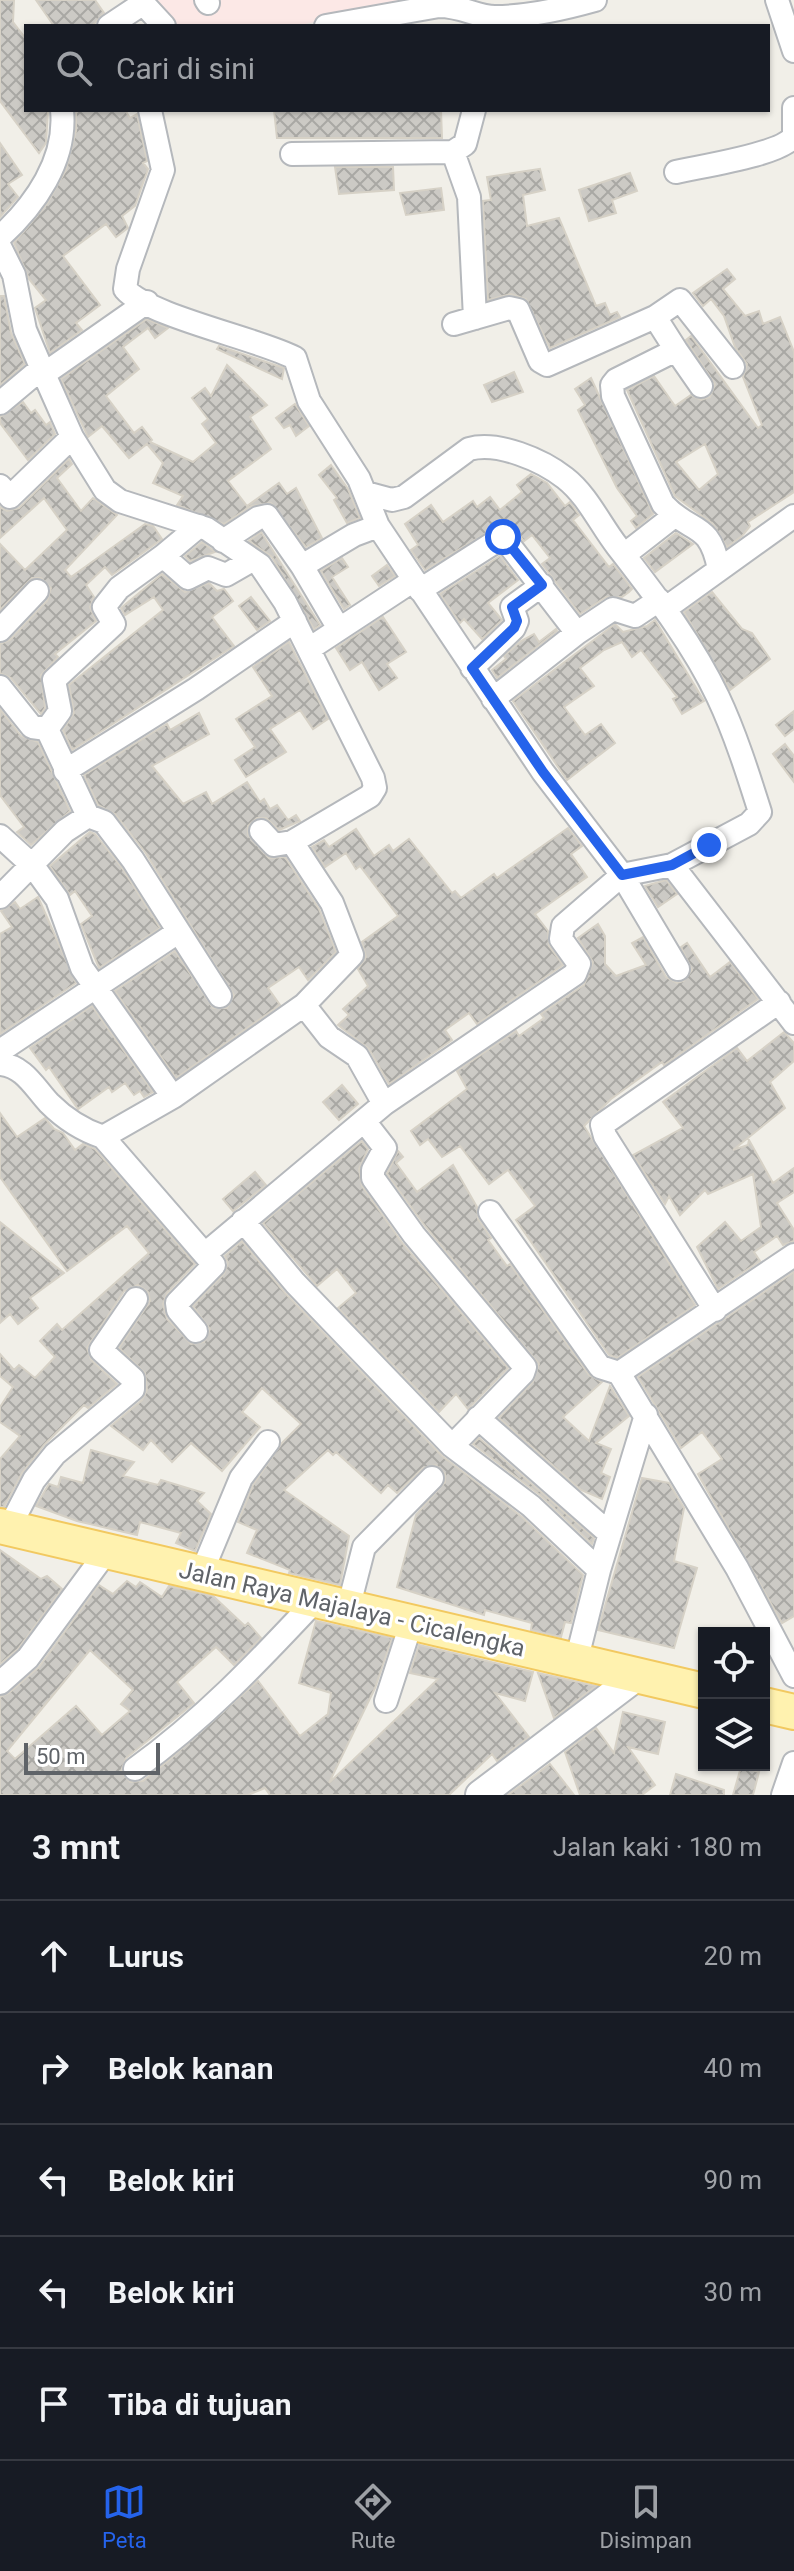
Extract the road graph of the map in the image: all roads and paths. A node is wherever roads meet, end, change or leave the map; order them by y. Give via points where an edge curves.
1 (595, 0) edge
2 (777, 0) edge
3 (150, 14) edge
4 (486, 22) edge
5 (116, 24) edge
6 (337, 24) edge
7 (794, 51) edge
8 (794, 108) edge
9 (62, 112) edge
10 (150, 112) edge
11 (473, 112) edge
12 (794, 134) edge
13 (453, 152) junction
14 (292, 154) dead end
15 (676, 172) dead end
16 (0, 237) edge
17 (0, 247) edge
18 (147, 302) junction
19 (655, 317) junction
20 (676, 350) junction
21 (733, 367) dead end
22 (43, 370) junction
23 (701, 386) dead end
24 (0, 403) edge
25 (72, 437) junction
26 (366, 493) junction
27 (3, 498) edge
28 (674, 516) junction
29 (794, 516) edge
30 (199, 526) junction
31 (378, 526) junction
32 (223, 541) junction
33 (624, 555) junction
34 (163, 556) junction
35 (252, 560) junction
36 (302, 566) junction
37 (719, 569) junction
38 (417, 585) junction
39 (542, 585) junction
40 (37, 591) dead end
41 (663, 604) junction
42 (295, 621) junction
43 (339, 629) junction
44 (0, 630) edge
45 (577, 633) junction
46 (309, 649) junction
47 (472, 668) junction
48 (0, 687) edge
49 (493, 699) junction
50 (47, 729) junction
51 (65, 771) junction
52 (88, 816) junction
53 (261, 831) dead end
54 (1, 838) edge
55 (292, 842) junction
56 (672, 865) junction
57 (33, 866) junction
58 (622, 875) junction
59 (0, 897) edge
60 (178, 932) junction
61 (678, 969) dead end
62 (96, 989) junction
63 (220, 996) dead end
64 (779, 1002) junction
65 (304, 1005) junction
66 (794, 1023) edge
67 (0, 1051) edge
68 (0, 1064) edge
69 (173, 1097) junction
70 (384, 1104) junction
71 (364, 1121) junction
72 (103, 1137) junction
73 (490, 1212) dead end
74 (243, 1221) junction
75 (205, 1254) junction
76 (794, 1255) edge
77 (136, 1299) dead end
78 (715, 1310) junction
79 (196, 1331) dead end
80 (619, 1373) junction
81 (646, 1415) junction
82 (478, 1418) junction
83 (268, 1442) dead end
84 (452, 1446) junction
85 (432, 1478) dead end
86 (5, 1527) edge
87 (610, 1534) junction
88 (107, 1551) junction
89 (599, 1570) junction
90 (201, 1574) junction
91 (331, 1605) junction
92 (411, 1624) junction
93 (576, 1662) junction
94 (637, 1676) junction
95 (794, 1676) edge
96 (0, 1683) edge
97 (698, 1690) edge
98 (386, 1701) dead end
99 (770, 1706) edge
100 (794, 1712) edge
101 (794, 1763) edge
102 (135, 1769) dead end
103 (480, 1795) edge
104 (783, 1795) edge

1 - 4 street
2 - 7 street
3 - 5 street
4 - 6 street via 458,6 439,6
8 - 12 street
9 - 16 street via 63,134 38,196
10 - 18 street via 163,170 125,285 129,294
11 - 13 street via 464,147
12 - 15 street via 787,144
13 - 14 street
13 - 19 street via 469,197 465,321 518,310 540,361 547,365
17 - 22 street
18 - 22 street
18 - 26 street via 293,356 309,401
19 - 20 street
19 - 21 street via 680,300
20 - 23 street
20 - 28 street via 612,385 641,460
22 - 24 street
22 - 25 street
25 - 27 street
25 - 30 street via 114,498
26 - 31 street
26 - 33 street via 392,500 404,497 469,449 498,448 566,479
28 - 33 street
28 - 37 street via 704,531
29 - 37 street
30 - 32 street
30 - 34 street
31 - 36 street
31 - 38 street
32 - 35 street
32 - 36 street via 267,516
33 - 41 street
34 - 35 street via 188,578 208,568 226,575
34 - 50 street via 119,588 104,607 114,624 54,680 60,711
35 - 42 street
36 - 43 street
37 - 41 street
38 - 39 street via 499,537
38 - 43 street
38 - 47 street
39 - 45 street
39 - 47 street via 512,607 514,628
40 - 44 street
41 - 45 street via 635,616 613,609
41 - 56 street via 719,697 760,812 749,824
42 - 46 street
42 - 51 street
43 - 46 street
45 - 49 street
46 - 55 street via 375,788
47 - 49 street
48 - 50 street via 32,727
49 - 58 street
50 - 51 street
51 - 52 street
52 - 57 street via 65,831
52 - 60 street via 104,822
53 - 55 street via 274,845
54 - 57 street
55 - 65 street via 332,903 352,955
56 - 58 street
56 - 64 street
57 - 59 street
57 - 62 street via 57,899 82,968
58 - 61 street
58 - 70 street via 563,926 561,939 579,964 575,974
60 - 62 street
60 - 63 street
62 - 67 street
62 - 69 street
64 - 66 street
64 - 78 street via 602,1125
65 - 69 street
65 - 70 street via 329,1037 354,1052
68 - 72 street via 23,1073 72,1123
69 - 72 street
70 - 71 street
71 - 74 street
71 - 82 street via 385,1148 373,1178 525,1367
72 - 75 street
73 - 80 street via 600,1367
74 - 75 street
74 - 84 street via 295,1283
75 - 79 street via 213,1270 177,1306
76 - 78 street
77 - 86 street via 101,1350 133,1379 133,1389 55,1454
78 - 80 street
80 - 81 street
81 - 87 street
81 - 95 street
82 - 84 street
82 - 87 street
83 - 90 street via 241,1478
84 - 89 street via 531,1506
85 - 91 street via 364,1547
86 - 88 main road, Jalan Raya Majalaya - Cicalengka
87 - 89 street
88 - 90 main road, Jalan Raya Majalaya - Cicalengka
88 - 96 street via 28,1658
89 - 93 street
90 - 91 main road, Jalan Raya Majalaya - Cicalengka
91 - 92 main road, Jalan Raya Majalaya - Cicalengka
91 - 102 street via 184,1734
92 - 93 main road, Jalan Raya Majalaya - Cicalengka
92 - 98 street
93 - 94 main road, Jalan Raya Majalaya - Cicalengka
94 - 97 main road, Jalan Raya Majalaya - Cicalengka
94 - 103 street
99 - 100 main road
101 - 104 street

